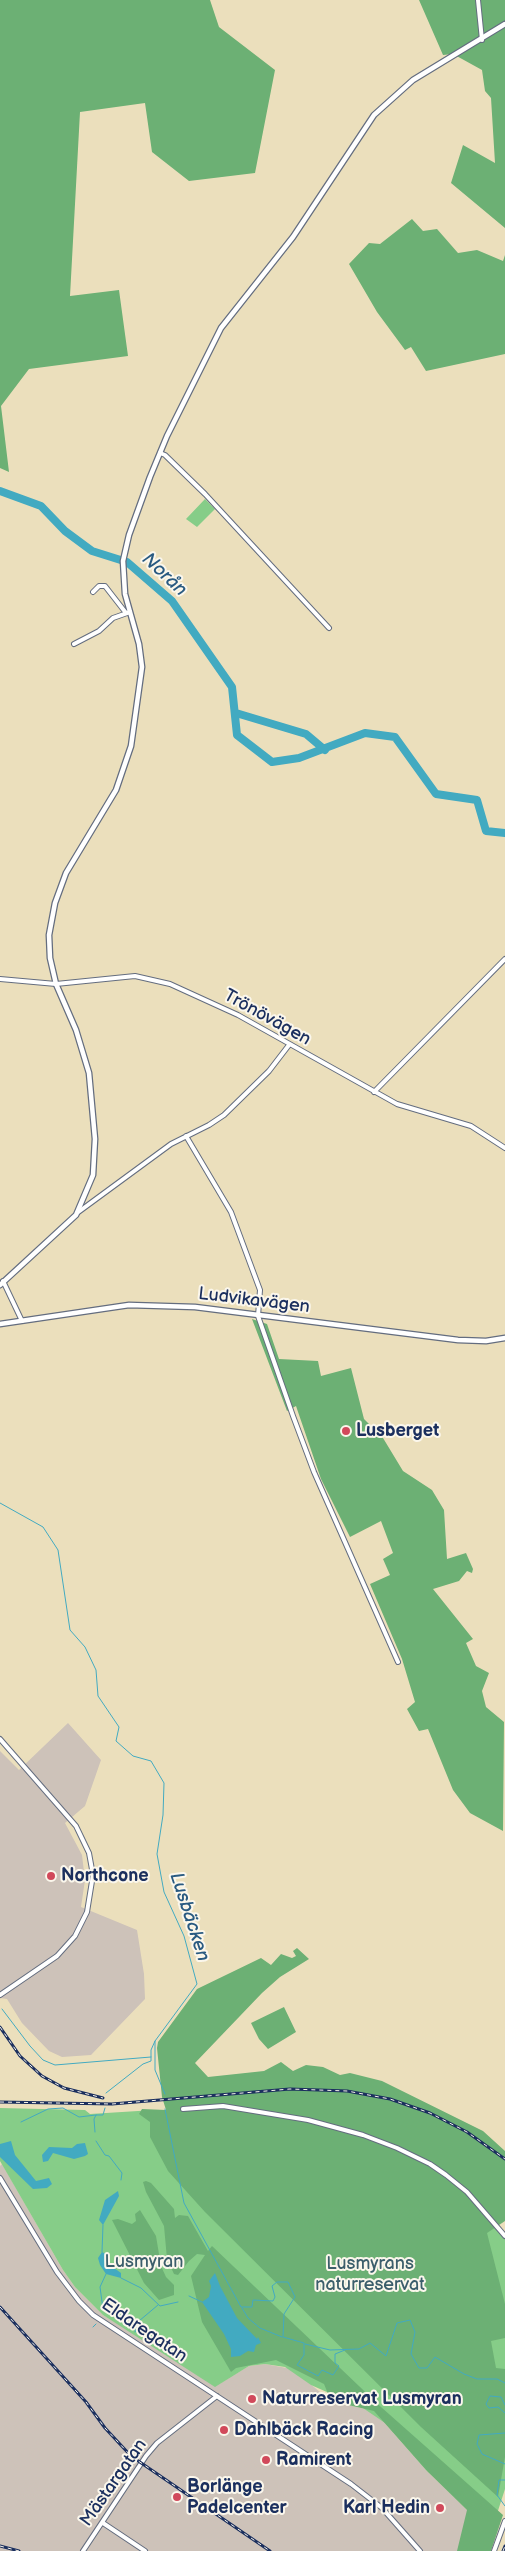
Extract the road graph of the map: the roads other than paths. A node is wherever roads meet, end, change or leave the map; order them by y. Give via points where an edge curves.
1 (478, 0) edge
2 (505, 24) edge
3 (482, 40) junction
4 (160, 453) junction
5 (93, 592) dead end
6 (128, 612) junction
7 (329, 628) dead end
8 (74, 644) dead end
9 (505, 959) edge
10 (0, 979) edge
11 (56, 984) junction
12 (289, 1045) junction
13 (374, 1092) junction
14 (186, 1136) junction
15 (505, 1148) edge
16 (76, 1215) junction
17 (1, 1283) edge
18 (258, 1316) junction
19 (22, 1321) junction
20 (0, 1324) edge
21 (505, 1338) edge
22 (398, 1662) dead end
23 (0, 1738) edge
24 (0, 1995) edge
25 (183, 2109) dead end
26 (0, 2178) edge
27 (505, 2236) edge
28 (217, 2396) junction
29 (505, 2521) edge
30 (103, 2523) junction
31 (83, 2551) edge
32 (145, 2551) edge
33 (420, 2551) edge
34 (494, 2551) edge

1 - 3 street
2 - 3 street
3 - 4 street via 412,80 374,115 293,237 221,328
4 - 6 street via 126,546 123,572
4 - 7 street via 205,494
5 - 6 street via 99,586 105,586
6 - 8 street
6 - 11 street via 139,644 142,674 131,746 116,790 71,863 55,903 49,946
9 - 13 street
10 - 11 street, Trönövägen
11 - 12 street, Trönövägen via 136,976 153,978 238,1015
11 - 16 street via 76,1030 89,1073 95,1139 93,1175
12 - 13 street, Trönövägen
12 - 14 street via 269,1071 224,1115
13 - 15 street, Trönövägen via 396,1104 471,1126
14 - 16 street
14 - 18 street via 231,1212 260,1290
16 - 17 street
17 - 19 street
18 - 19 street, Ludvikavägen via 195,1307 129,1305
18 - 21 street, Ludvikavägen via 458,1340
18 - 22 street via 314,1472
19 - 20 street, Ludvikavägen
23 - 24 street via 76,1826 89,1853 93,1875 87,1912 75,1936 56,1956
25 - 27 street via 223,2106 299,2118 397,2148 430,2164 467,2192
26 - 28 street, Eldaregatan via 79,2302 106,2325
28 - 30 street, Mästargatan via 146,2456
28 - 33 street, Eldaregatan via 351,2484 382,2508
29 - 34 street
30 - 31 street, Mästargatan
30 - 32 street

